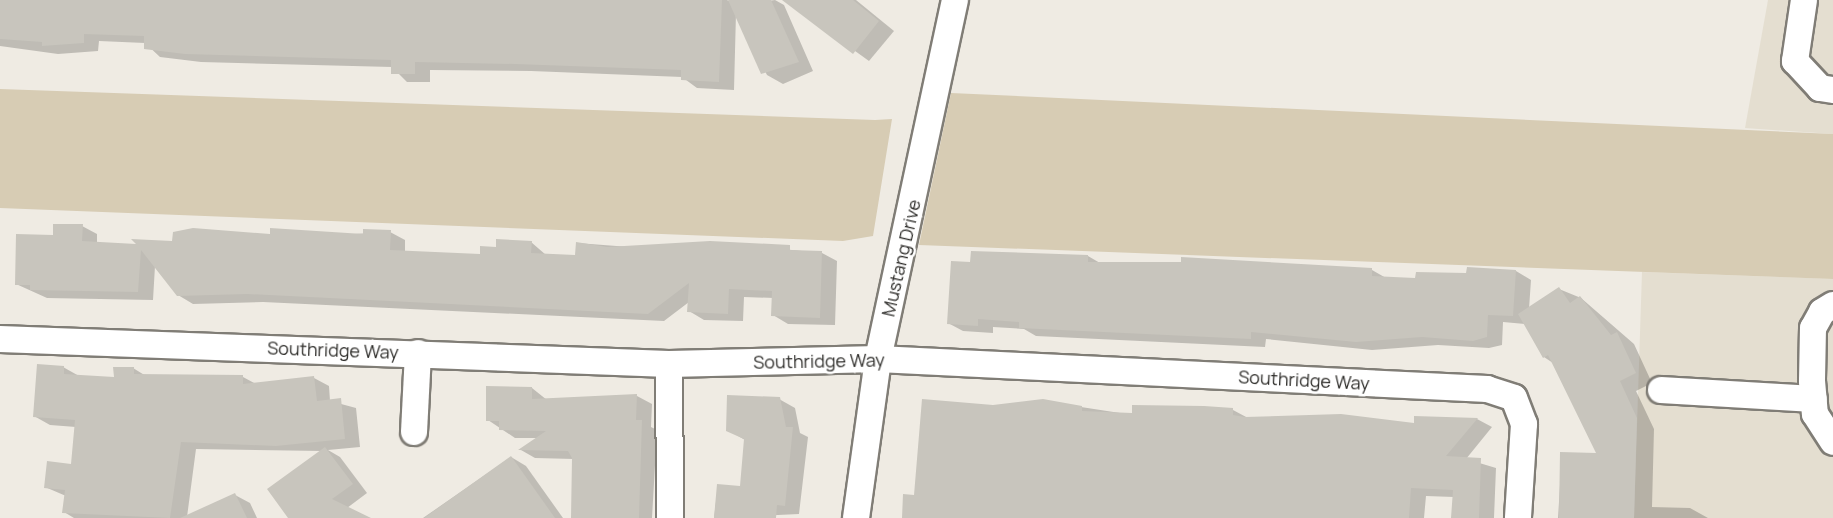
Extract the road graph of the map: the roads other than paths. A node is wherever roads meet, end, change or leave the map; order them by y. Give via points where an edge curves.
1 (955, 0) edge
2 (1804, 0) edge
3 (1833, 90) edge
4 (1833, 305) edge
5 (0, 339) edge
6 (418, 353) junction
7 (878, 359) junction
8 (669, 364) junction
9 (1662, 390) dead end
10 (1814, 399) junction
11 (414, 432) dead end
12 (1833, 442) edge
13 (670, 518) edge
14 (856, 518) edge
15 (1518, 518) edge

1 - 7 street, Mustang Drive
2 - 3 street via 1795,61 1820,88
4 - 10 street via 1822,312 1813,328
5 - 6 street, Southridge Way
6 - 8 street, Southridge Way
6 - 11 street
7 - 8 street, Southridge Way
7 - 14 street, Mustang Drive
7 - 15 street, Southridge Way via 1487,389 1514,398 1524,424
8 - 13 street
9 - 10 street
10 - 12 street via 1815,414

